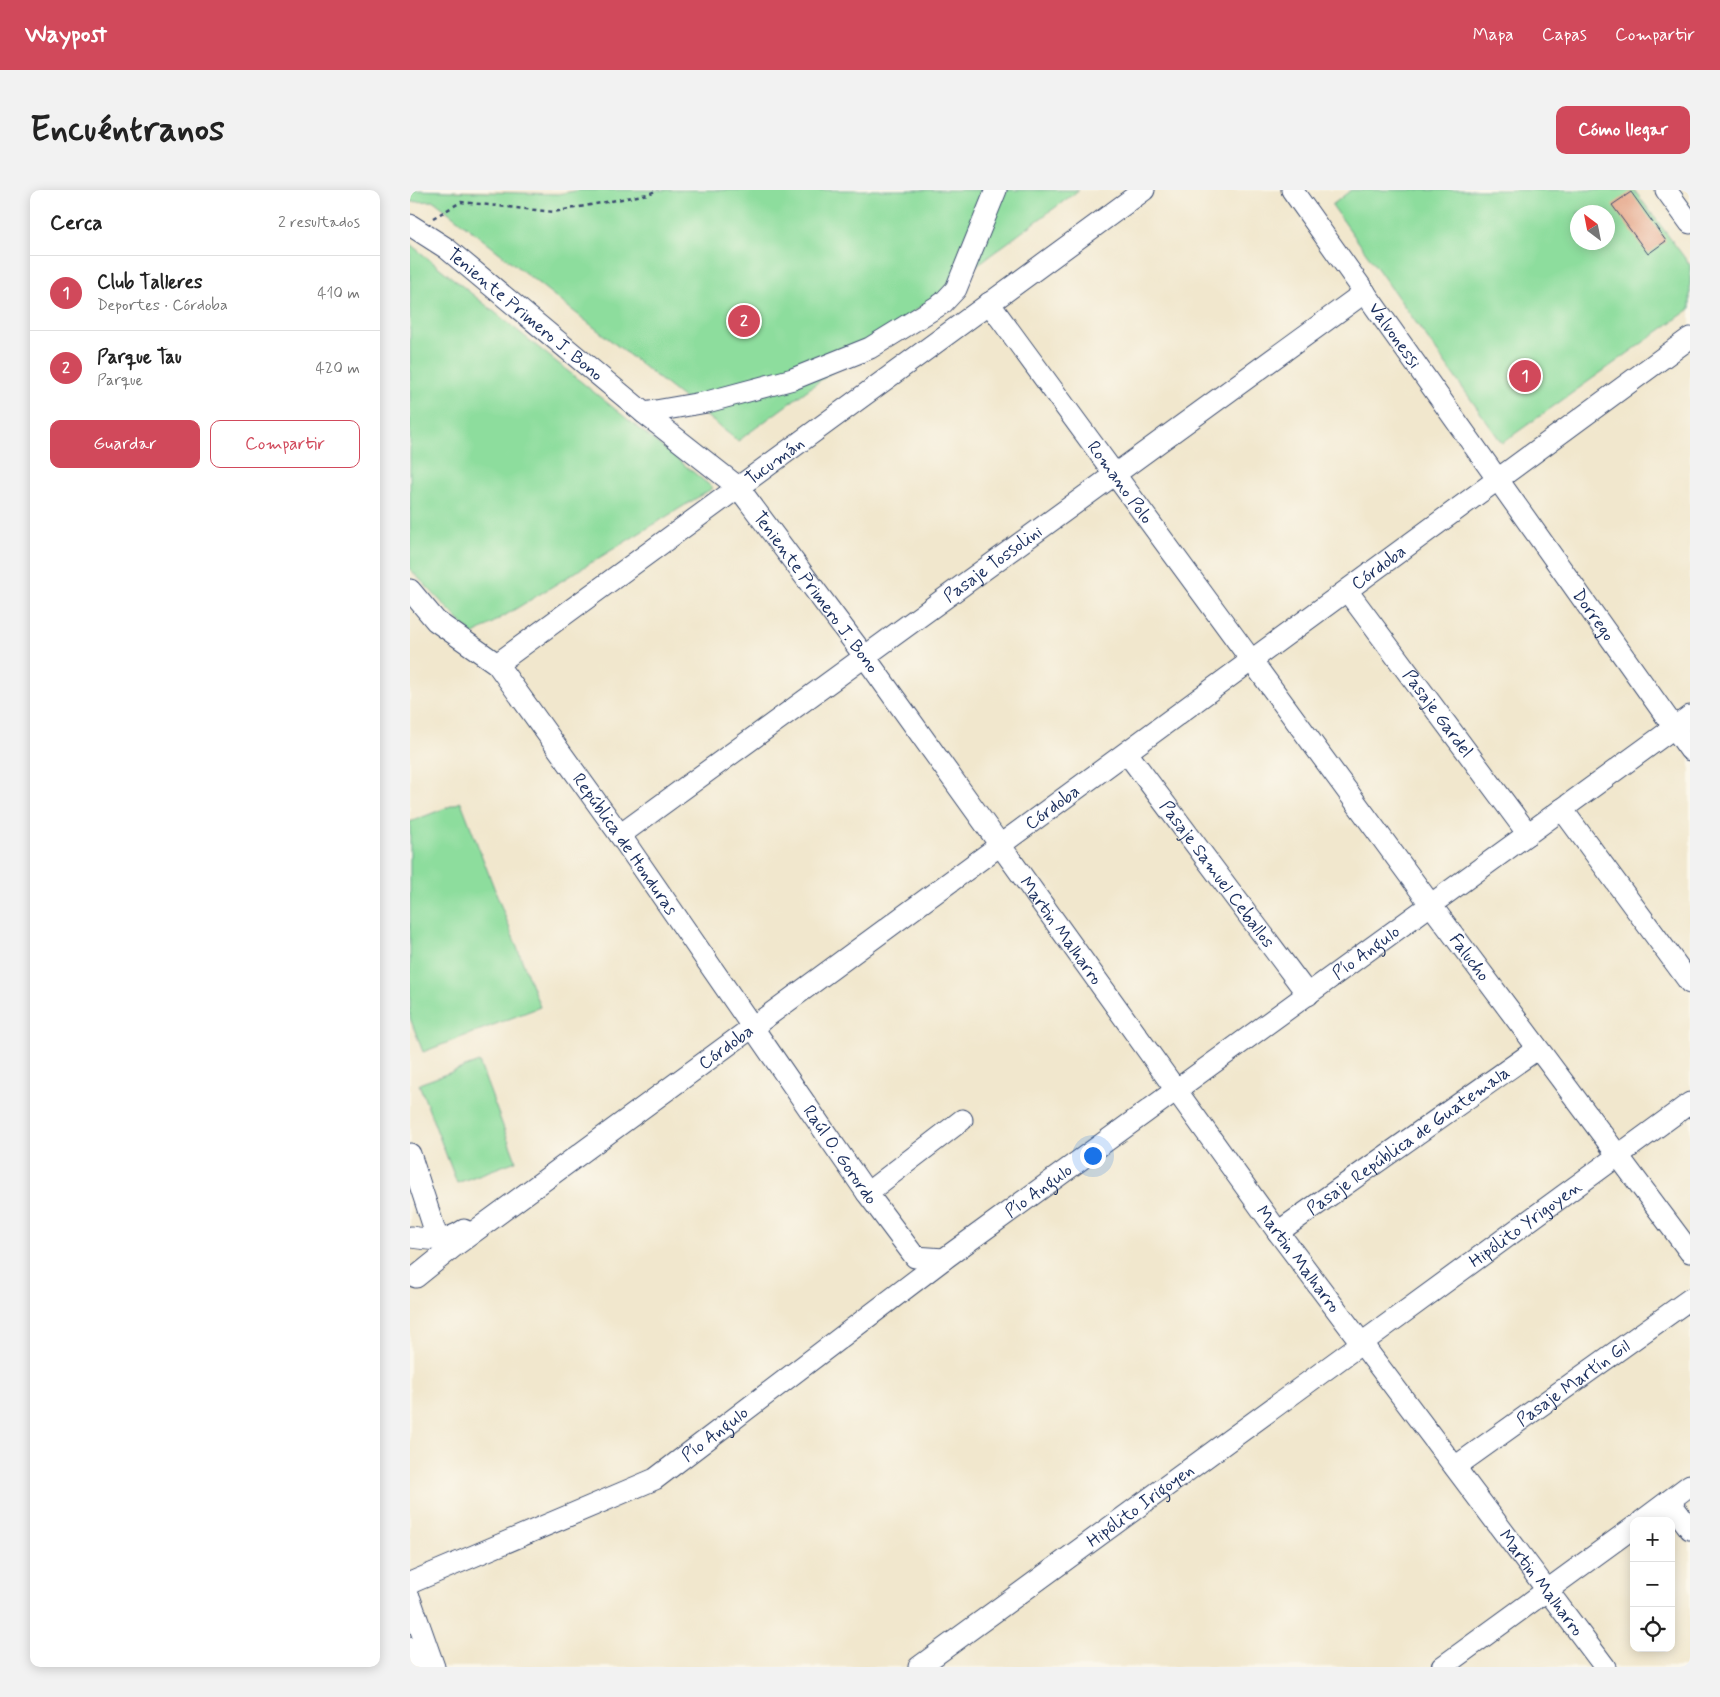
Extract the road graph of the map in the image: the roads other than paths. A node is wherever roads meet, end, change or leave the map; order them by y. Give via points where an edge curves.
1 (996, 190) edge
2 (1144, 190) edge
3 (1292, 190) edge
4 (1666, 190) edge
5 (1690, 223) edge
6 (413, 226) edge
7 (1365, 292) junction
8 (989, 303) junction
9 (1690, 328) edge
10 (1690, 338) edge
11 (644, 413) junction
12 (1114, 475) junction
13 (1496, 475) junction
14 (738, 487) junction
15 (410, 590) edge
16 (1348, 592) junction
17 (865, 657) junction
18 (1248, 658) junction
19 (497, 664) junction
20 (1682, 722) edge
21 (1690, 750) edge
22 (1127, 753) junction
23 (1562, 809) junction
24 (1528, 834) junction
25 (620, 835) junction
26 (998, 840) junction
27 (1431, 905) junction
28 (1690, 983) edge
29 (1308, 995) junction
30 (750, 1022) junction
31 (1537, 1049) junction
32 (1176, 1092) junction
33 (1690, 1103) edge
34 (962, 1120) dead end
35 (410, 1154) edge
36 (1616, 1155) junction
37 (867, 1193) junction
38 (1278, 1232) junction
39 (411, 1236) edge
40 (438, 1240) junction
41 (1690, 1252) edge
42 (944, 1259) junction
43 (413, 1280) edge
44 (1690, 1299) edge
45 (1362, 1344) junction
46 (1455, 1467) junction
47 (1690, 1485) edge
48 (1669, 1501) junction
49 (1647, 1517) edge
50 (1690, 1529) edge
51 (1630, 1530) edge
52 (410, 1583) edge
53 (1548, 1589) junction
54 (410, 1598) edge
55 (410, 1648) edge
56 (417, 1667) edge
57 (434, 1667) edge
58 (919, 1667) edge
59 (1442, 1667) edge
60 (1605, 1667) edge

1 - 11 street via 956,289 942,303 870,348 793,379 706,402
2 - 8 street, Tucumán
3 - 7 street, Valvonessi
4 - 5 street
6 - 11 street, Teniente Primero J. Bono via 446,248
7 - 12 street, Pasaje Tossolini
7 - 13 street, Valvonessi
8 - 12 street, Romano Polo
8 - 14 street, Tucumán
9 - 13 street, Córdoba
10 - 13 street, Córdoba
11 - 14 street, Teniente Primero J. Bono
12 - 17 street, Pasaje Tossolini
12 - 18 street, Romano Polo
13 - 16 street, Córdoba
13 - 18 street, Córdoba
13 - 20 street, Dorrego
14 - 17 street, Teniente Primero J. Bono
14 - 19 street, Tucumán
15 - 19 street via 436,621
16 - 18 street, Córdoba
16 - 24 street, Pasaje Gardel
17 - 25 street, Pasaje Tossolini
17 - 26 street, Teniente Primero J. Bono
18 - 22 street, Córdoba
18 - 26 street, Córdoba
18 - 27 street, Falucho
19 - 25 street, República de Honduras
20 - 21 street, Dorrego
20 - 23 street, Pío Angulo
22 - 26 street, Córdoba
22 - 29 street, Pasaje Samuel Ceballos
23 - 24 street, Pío Angulo
23 - 28 street
24 - 27 street, Pío Angulo
25 - 30 street, República de Honduras
26 - 30 street, Córdoba
26 - 32 street, Martin Malharro
27 - 29 street, Pío Angulo
27 - 31 street, Falucho
29 - 32 street, Pío Angulo
30 - 37 street, Raúl O. Gorordo
30 - 40 street, Córdoba via 464,1230
30 - 43 street, Córdoba
31 - 36 street, Falucho
31 - 38 street, Pasaje República de Guatemala
32 - 38 street, Martin Malharro
32 - 42 street, Pío Angulo
33 - 36 street, Hipólito Yrigoyen
34 - 37 street
35 - 40 street
36 - 41 street, Falucho
36 - 45 street, Hipólito Yrigoyen
37 - 42 street, Raúl O. Gorordo via 915,1257
38 - 45 street, Martin Malharro
39 - 40 street, Córdoba
39 - 43 street via 421,1258 421,1266
42 - 52 street, Pío Angulo via 655,1479
44 - 46 street, Pasaje Martín Gil
45 - 46 street, Martin Malharro
45 - 58 street, Hipólito Irigoyen
46 - 53 street, Martin Malharro
47 - 48 street
48 - 49 street
48 - 50 street
51 - 53 street
53 - 59 street
53 - 60 street, Martin Malharro
54 - 57 street
55 - 56 street

